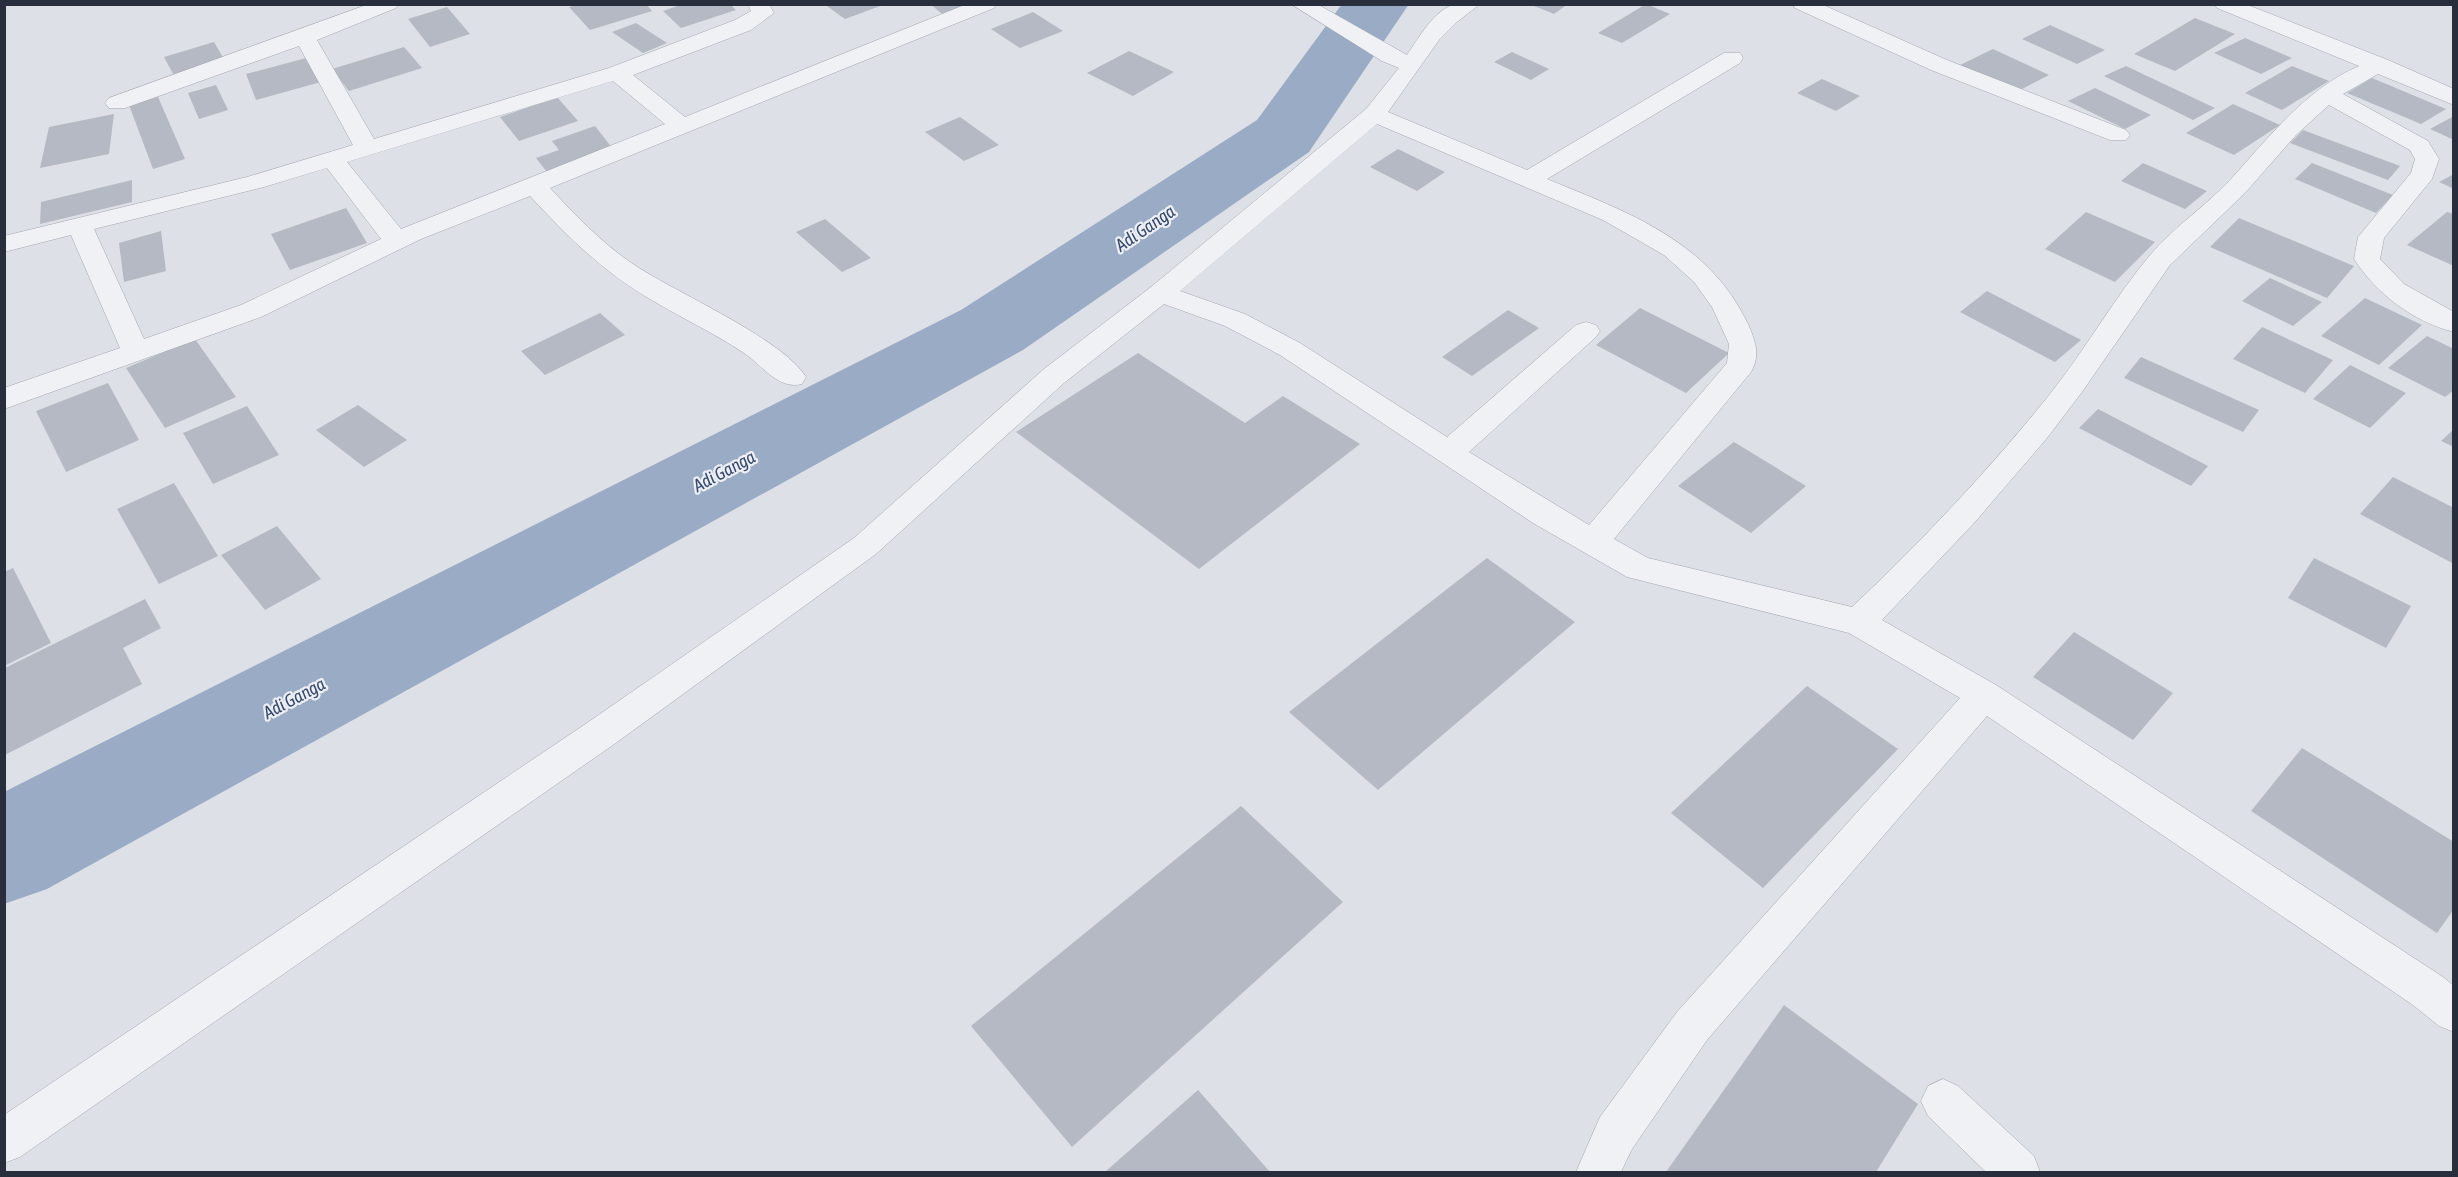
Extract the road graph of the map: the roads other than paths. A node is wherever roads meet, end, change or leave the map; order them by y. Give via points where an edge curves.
1 (389, 4) edge
2 (987, 4) edge
3 (1301, 4) edge
4 (1470, 4) edge
5 (1802, 4) edge
6 (2224, 4) edge
7 (766, 8) edge
8 (2260, 10) edge
9 (305, 38) junction
10 (1732, 58) dead end
11 (2380, 65) junction
12 (1411, 68) junction
13 (617, 73) junction
14 (2328, 95) junction
15 (2454, 98) edge
16 (117, 103) dead end
17 (1379, 108) junction
18 (682, 126) junction
19 (2118, 135) dead end
20 (367, 148) junction
21 (332, 159) junction
22 (1529, 179) junction
23 (534, 185) junction
24 (80, 226) junction
25 (398, 243) junction
26 (4, 244) edge
27 (1161, 293) junction
28 (2454, 323) edge
29 (1586, 331) dead end
30 (136, 354) junction
31 (792, 377) dead end
32 (4, 399) edge
33 (1449, 453) junction
34 (1593, 542) junction
35 (1858, 622) junction
36 (1984, 695) junction
37 (2454, 1012) edge
38 (1942, 1101) dead end
39 (4, 1141) edge
40 (1598, 1173) edge
41 (2018, 1173) edge

1 - 9 street
2 - 18 street
3 - 12 street
4 - 12 street via 1449,17 1431,36
5 - 19 street via 1939,66
6 - 8 street
7 - 13 street via 743,25
8 - 11 street
9 - 16 street
9 - 20 street
10 - 22 street
11 - 14 street via 2346,81
11 - 15 street
12 - 17 street
13 - 18 street
13 - 20 street
14 - 28 street via 2420,146 2427,159 2422,174 2371,237 2367,259 2382,281 2417,305
14 - 35 street via 2282,136 2159,262 2100,349 2017,455 1923,560
17 - 22 street
17 - 27 street
18 - 23 street
20 - 21 street
21 - 24 street
21 - 25 street
22 - 34 street via 1612,215 1673,249 1703,276 1725,305 1743,344 1741,365
23 - 25 street
23 - 31 street via 572,227 621,268 756,348
24 - 26 street
24 - 30 street
25 - 30 street via 251,310
27 - 33 street via 1235,320 1290,349
27 - 39 street via 1053,376 865,546 600,734
29 - 33 street
30 - 32 street
33 - 34 street
34 - 35 street via 1639,568
35 - 36 street
36 - 37 street
36 - 40 street via 1692,1026 1616,1133
38 - 41 street

